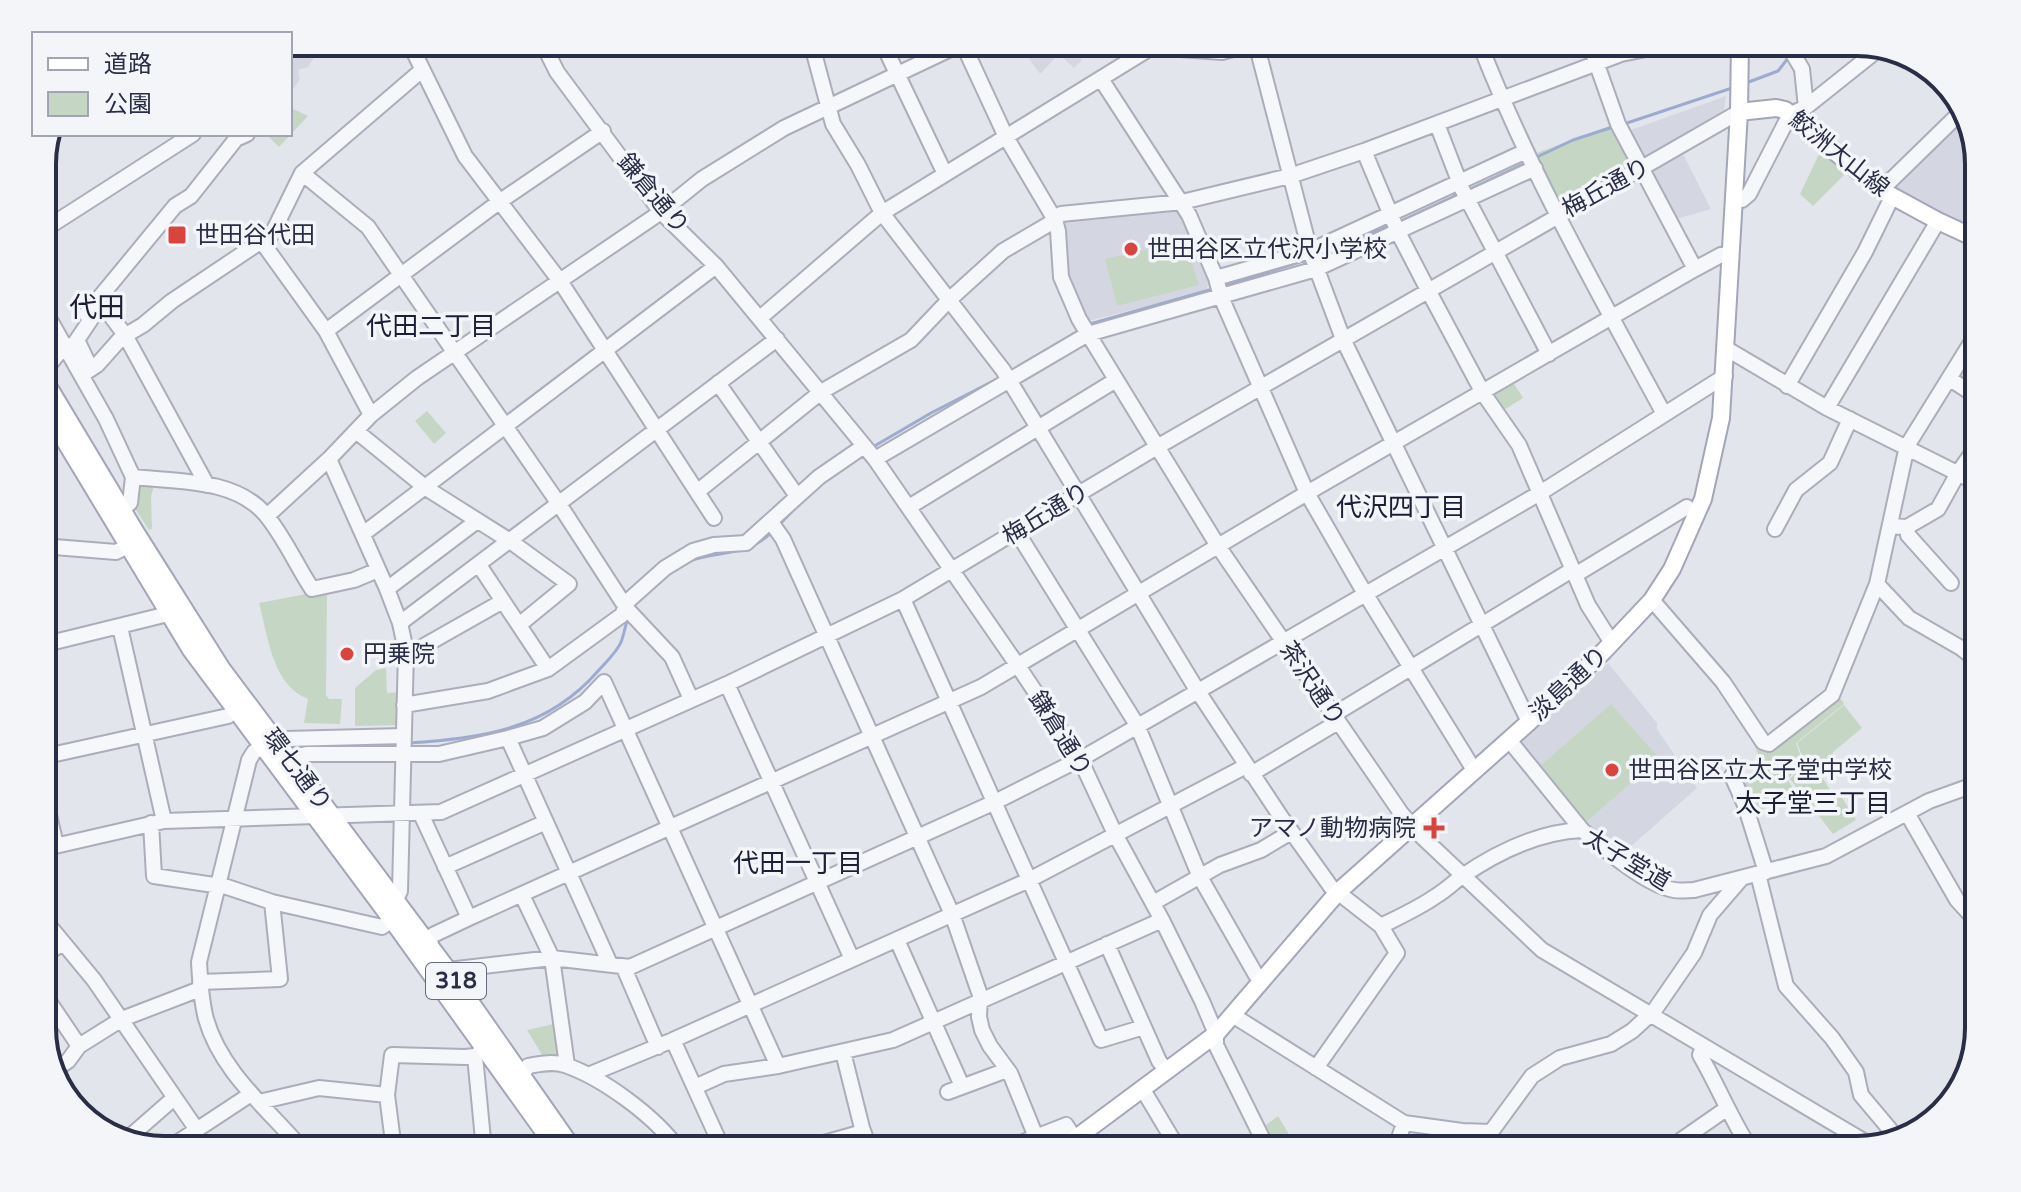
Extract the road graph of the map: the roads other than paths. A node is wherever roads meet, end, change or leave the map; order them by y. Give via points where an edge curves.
1 (416, 56) edge
2 (549, 56) edge
3 (814, 56) edge
4 (889, 56) edge
5 (934, 56) edge
6 (969, 56) edge
7 (1134, 56) edge
8 (1261, 56) edge
9 (1484, 56) edge
10 (1594, 56) edge
11 (1615, 56) edge
12 (1740, 56) edge
13 (1795, 56) edge
14 (1868, 57) edge
15 (1596, 63) junction
16 (422, 70) junction
17 (897, 74) junction
18 (1101, 79) junction
19 (1501, 98) junction
20 (827, 108) junction
21 (1799, 110) junction
22 (1739, 112) junction
23 (1955, 119) edge
24 (1437, 124) junction
25 (603, 131) junction
26 (190, 136) edge
27 (243, 136) edge
28 (1006, 137) junction
29 (1364, 151) junction
30 (1531, 161) junction
31 (1640, 169) junction
32 (302, 173) junction
33 (945, 174) junction
34 (1290, 176) junction
35 (1464, 193) junction
36 (1887, 194) junction
37 (1733, 200) junction
38 (499, 202) junction
39 (1182, 202) junction
40 (661, 212) junction
41 (882, 213) junction
42 (1557, 215) junction
43 (1055, 220) junction
44 (1938, 221) junction
45 (56, 222) edge
46 (1395, 224) junction
47 (1965, 234) edge
48 (262, 242) junction
49 (1494, 252) junction
50 (1731, 254) junction
51 (1313, 260) junction
52 (716, 266) junction
53 (1695, 269) junction
54 (401, 275) junction
55 (560, 281) junction
56 (1219, 289) junction
57 (1428, 290) junction
58 (99, 297) junction
59 (949, 300) junction
60 (760, 318) junction
61 (1611, 319) junction
62 (56, 325) edge
63 (127, 331) junction
64 (326, 331) junction
65 (1086, 331) junction
66 (777, 339) junction
67 (1343, 339) junction
68 (1727, 349) junction
69 (606, 350) junction
70 (453, 351) junction
71 (76, 353) junction
72 (1549, 354) junction
73 (1965, 354) edge
74 (56, 366) edge
75 (1725, 376) junction
76 (1007, 377) junction
77 (1950, 379) junction
78 (1116, 380) junction
79 (718, 383) junction
80 (1787, 386) junction
81 (1259, 388) junction
82 (1965, 389) edge
83 (821, 392) junction
84 (1483, 393) junction
85 (56, 398) edge
86 (1827, 408) junction
87 (1664, 414) junction
88 (371, 415) junction
89 (1850, 419) junction
90 (56, 426) edge
91 (505, 427) junction
92 (1037, 427) junction
93 (657, 430) junction
94 (356, 431) junction
95 (758, 443) junction
96 (1394, 444) junction
97 (1907, 446) junction
98 (1157, 447) junction
99 (869, 452) junction
100 (329, 459) junction
101 (1965, 463) edge
102 (1958, 473) junction
103 (133, 477) junction
104 (1965, 477) edge
105 (207, 485) junction
106 (426, 488) junction
107 (697, 492) junction
108 (1307, 493) junction
109 (1540, 493) junction
110 (1078, 495) junction
111 (797, 496) junction
112 (559, 504) junction
113 (909, 507) junction
114 (1687, 507) dead end
115 (122, 509) junction
116 (267, 516) junction
117 (714, 518) dead end
118 (477, 521) junction
119 (1891, 526) junction
120 (775, 527) junction
121 (1907, 527) junction
122 (1775, 529) dead end
123 (1017, 532) junction
124 (363, 534) junction
125 (510, 541) junction
126 (128, 546) junction
127 (1218, 546) junction
128 (56, 547) edge
129 (1444, 548) junction
130 (479, 565) junction
131 (378, 570) junction
132 (953, 570) junction
133 (1574, 572) junction
134 (1951, 583) dead end
135 (1877, 584) junction
136 (387, 589) junction
137 (1138, 593) junction
138 (1366, 593) junction
139 (903, 599) junction
140 (1652, 600) junction
141 (503, 601) junction
142 (628, 610) junction
143 (168, 614) junction
144 (400, 623) junction
145 (1481, 624) junction
146 (519, 625) junction
147 (120, 627) junction
148 (1079, 629) junction
149 (827, 637) junction
150 (1282, 640) junction
151 (56, 642) edge
152 (1612, 643) junction
153 (1965, 651) edge
154 (406, 656) junction
155 (1018, 666) junction
156 (1411, 667) junction
157 (548, 669) junction
158 (727, 684) junction
159 (1197, 690) junction
160 (691, 699) junction
161 (949, 702) junction
162 (404, 705) junction
163 (235, 710) junction
164 (1335, 718) junction
165 (1529, 722) junction
166 (1137, 725) junction
167 (625, 728) junction
168 (144, 735) junction
169 (873, 737) junction
170 (508, 738) junction
171 (1509, 740) junction
172 (405, 743) junction
173 (269, 745) junction
174 (56, 754) edge
175 (287, 758) junction
176 (1080, 759) junction
177 (1249, 770) junction
178 (1474, 770) junction
179 (524, 774) junction
180 (1732, 776) dead end
181 (770, 783) junction
182 (1965, 786) edge
183 (995, 802) junction
184 (1170, 805) junction
185 (1907, 813) junction
186 (404, 814) junction
187 (421, 814) junction
188 (332, 816) junction
189 (315, 817) junction
190 (235, 819) junction
191 (157, 822) junction
192 (546, 822) junction
193 (1411, 825) junction
194 (671, 828) junction
195 (1582, 830) junction
196 (1291, 832) junction
197 (1115, 834) junction
198 (918, 837) junction
199 (56, 845) edge
200 (445, 867) junction
201 (569, 873) junction
202 (1762, 873) junction
203 (1463, 876) junction
204 (1200, 877) junction
205 (1741, 878) junction
206 (1029, 880) junction
207 (816, 883) junction
208 (220, 886) junction
209 (1338, 892) junction
210 (522, 895) junction
211 (396, 900) junction
212 (272, 902) junction
213 (1153, 903) junction
214 (1965, 909) edge
215 (952, 914) junction
216 (469, 918) junction
217 (392, 920) junction
218 (1162, 920) junction
219 (1381, 926) junction
220 (716, 928) junction
221 (56, 934) edge
222 (897, 940) junction
223 (63, 943) junction
224 (429, 944) junction
225 (1107, 944) junction
226 (56, 947) edge
227 (552, 958) junction
228 (852, 959) junction
229 (1067, 963) junction
230 (617, 966) junction
231 (448, 970) junction
232 (1262, 981) junction
233 (200, 986) junction
234 (981, 1002) junction
235 (750, 1006) junction
236 (56, 1012) edge
237 (1649, 1015) junction
238 (1234, 1016) junction
239 (122, 1019) junction
240 (935, 1023) junction
241 (1144, 1027) junction
242 (1216, 1034) junction
243 (673, 1040) junction
244 (79, 1046) junction
245 (658, 1047) junction
246 (1703, 1047) junction
247 (480, 1052) junction
248 (843, 1052) junction
249 (567, 1065) junction
250 (63, 1066) edge
251 (778, 1066) junction
252 (1316, 1068) junction
253 (1007, 1070) junction
254 (1166, 1070) junction
255 (522, 1075) junction
256 (588, 1075) junction
257 (695, 1087) junction
258 (1142, 1088) junction
259 (387, 1095) junction
260 (174, 1098) junction
261 (255, 1098) junction
262 (1726, 1109) junction
263 (1404, 1123) junction
264 (197, 1130) junction
265 (1891, 1130) edge
266 (135, 1132) edge
267 (863, 1132) junction
268 (188, 1136) edge
269 (290, 1136) edge
270 (392, 1136) edge
271 (483, 1136) edge
272 (546, 1136) edge
273 (564, 1136) edge
274 (668, 1136) edge
275 (717, 1136) edge
276 (849, 1136) edge
277 (865, 1136) edge
278 (1036, 1136) edge
279 (1038, 1136) edge
280 (1074, 1136) edge
281 (1088, 1136) edge
282 (1171, 1136) edge
283 (1261, 1136) edge
284 (1400, 1136) edge
285 (1687, 1136) edge
286 (1742, 1136) edge
287 (1855, 1136) edge

1 - 16 street
2 - 25 street, 鎌倉通り
3 - 20 street
4 - 17 street
5 - 17 street
6 - 28 street, 茶沢通り
7 - 18 street
8 - 34 street
9 - 19 street
10 - 15 street
11 - 15 street
12 - 22 main road, 淡島通り
13 - 21 street via 1805,83
14 - 21 street
15 - 19 street
15 - 31 street
16 - 32 street
16 - 38 street via 465,156
17 - 20 street
17 - 33 street
18 - 28 street
18 - 39 street
19 - 24 street
19 - 30 street
20 - 40 street via 741,153
20 - 41 street
21 - 22 main road, 鮫洲大山線
21 - 36 main road, 鮫洲大山線
21 - 37 street via 1779,132 1749,194
22 - 31 street, 梅丘通り
22 - 37 main road, 淡島通り
23 - 36 street
24 - 29 street
24 - 35 street
25 - 38 street
25 - 40 street, 鎌倉通り
26 - 45 street
27 - 58 street
28 - 33 street
28 - 43 street, 茶沢通り
29 - 34 street
29 - 46 street
30 - 35 street
30 - 42 street
31 - 42 street, 梅丘通り
31 - 53 street
32 - 48 street via 272,234
32 - 54 street via 364,222
33 - 41 street
34 - 39 street
34 - 51 street
35 - 46 street
35 - 49 street
36 - 44 main road, 鮫洲大山線
36 - 80 street via 1865,252
37 - 50 main road, 淡島通り
38 - 54 street
38 - 55 street
39 - 43 street via 1061,214
39 - 56 street
40 - 52 street, 鎌倉通り
40 - 55 street
41 - 59 street
41 - 60 street
42 - 49 street, 梅丘通り
42 - 61 street
43 - 59 street via 1003,251
43 - 65 street, 茶沢通り via 1061,277
44 - 47 main road, 鮫洲大山線
44 - 86 street
46 - 51 street
46 - 57 street
48 - 63 street
48 - 64 street
49 - 57 street, 梅丘通り
49 - 72 street
50 - 53 street
50 - 68 main road, 淡島通り
51 - 56 street
51 - 67 street
52 - 60 street, 鎌倉通り
52 - 69 street
53 - 61 street
54 - 64 street
54 - 70 street
55 - 69 street
55 - 70 street
56 - 65 street
56 - 81 street
57 - 67 street, 梅丘通り
57 - 84 street
58 - 63 street
58 - 71 street
59 - 76 street
59 - 83 street via 911,340
60 - 66 street, 鎌倉通り
61 - 72 street
61 - 87 street
62 - 71 street
63 - 71 street via 97,365
63 - 71 street via 99,310 75,343
63 - 105 street
64 - 88 street
65 - 76 street
65 - 78 street, 茶沢通り
66 - 79 street
66 - 83 street, 鎌倉通り
67 - 81 street, 梅丘通り
67 - 96 street
68 - 75 main road, 淡島通り
68 - 80 street
69 - 91 street
69 - 93 street
70 - 88 street
70 - 91 street
71 - 74 street
71 - 103 street
72 - 84 street
73 - 77 street
75 - 87 street
75 - 140 main road, 淡島通り via 1703,498 1683,549
76 - 92 street
76 - 99 street
77 - 82 street
77 - 97 street
78 - 92 street
78 - 98 street, 茶沢通り
79 - 93 street
79 - 95 street
80 - 86 street
81 - 98 street, 梅丘通り
81 - 108 street
83 - 95 street
83 - 99 street, 鎌倉通り
84 - 96 street
84 - 109 street via 1519,445
85 - 115 main road, 環七通り / 318
86 - 89 street
87 - 109 street
88 - 94 street
89 - 97 street
89 - 122 street via 1830,463 1796,490
90 - 126 main road, 環七通り / 318
91 - 106 street
91 - 112 street
92 - 110 street
92 - 113 street
93 - 107 street
93 - 112 street
94 - 100 street
94 - 106 street
95 - 107 street
95 - 111 street
96 - 108 street
96 - 129 street
97 - 102 street
97 - 119 street
98 - 110 street, 梅丘通り
98 - 127 street, 茶沢通り
99 - 111 street via 819,477
99 - 113 street, 鎌倉通り
100 - 116 street
100 - 124 street
101 - 102 street
102 - 104 street
102 - 121 street via 1938,509
103 - 105 street
103 - 115 street via 130,503
105 - 116 street via 231,490
106 - 118 street
106 - 124 street
107 - 117 street
108 - 127 street
108 - 138 street
109 - 129 street
109 - 133 street
110 - 123 street, 梅丘通り
110 - 137 street
111 - 120 street
112 - 125 street
112 - 142 street
113 - 132 street, 鎌倉通り
114 - 133 street
115 - 173 main road, 環七通り / 318
116 - 131 street via 312,589
118 - 125 street
118 - 136 street
119 - 121 street
119 - 135 street
120 - 142 street via 746,543 680,558 649,580
120 - 149 street
121 - 134 street via 1908,535
123 - 132 street, 梅丘通り
123 - 148 street
124 - 131 street
125 - 130 street
125 - 146 street via 569,584
126 - 128 street via 116,552
126 - 143 main road, 環七通り / 318
127 - 137 street
127 - 150 street, 茶沢通り
129 - 138 street
129 - 145 street
130 - 141 street
130 - 144 street
131 - 136 street
132 - 139 street, 梅丘通り
132 - 155 street, 鎌倉通り
133 - 145 street
133 - 152 street
135 - 140 street via 1832,695 1769,744
135 - 153 street via 1909,618
136 - 144 street
137 - 148 street
137 - 159 street
138 - 150 street
138 - 156 street
139 - 149 street, 梅丘通り
139 - 161 street
140 - 152 main road, 淡島通り
141 - 146 street
141 - 154 street
142 - 157 street
142 - 160 street via 672,657
143 - 147 street
143 - 163 main road, 環七通り / 318
144 - 154 street
145 - 156 street
145 - 165 street
146 - 157 street
147 - 151 street
147 - 168 street
148 - 155 street
148 - 166 street
149 - 158 street, 梅丘通り
149 - 169 street
150 - 159 street
150 - 164 street, 茶沢通り
152 - 165 main road, 淡島通り
154 - 162 street
155 - 161 street
155 - 176 street, 鎌倉通り
156 - 164 street
156 - 178 street
157 - 162 street via 488,691
158 - 160 street, 梅丘通り
158 - 181 street
159 - 166 street
159 - 177 street
160 - 167 street, 梅丘通り
161 - 169 street
161 - 183 street
162 - 172 street
163 - 168 street
163 - 173 main road, 環七通り / 318
164 - 177 street
164 - 193 street, 茶沢通り
165 - 171 main road, 淡島通り
166 - 176 street
166 - 184 street
167 - 170 street via 604,682 585,702 543,728
167 - 179 street, 梅丘通り
167 - 194 street
168 - 174 street
168 - 191 street
169 - 181 street
169 - 198 street
170 - 172 street via 439,754
170 - 179 street
171 - 178 main road, 淡島通り
171 - 195 street
172 - 173 street via 285,739
172 - 175 street
172 - 186 street
173 - 175 main road, 環七通り / 318
173 - 189 main road, 環七通り / 318
173 - 190 street via 249,760
175 - 188 main road, 環七通り / 318
176 - 183 street
176 - 197 street, 鎌倉通り
177 - 184 street
177 - 196 street
178 - 193 main road, 淡島通り
179 - 187 street, 梅丘通り via 441,812
179 - 192 street
180 - 202 street
181 - 194 street
181 - 207 street
182 - 185 street, 太子堂道
183 - 198 street
183 - 206 street
184 - 197 street
184 - 204 street
185 - 202 street, 太子堂道 via 1826,856
185 - 214 street
186 - 187 street, 梅丘通り
186 - 188 street, 梅丘通り
186 - 211 street
187 - 200 street
188 - 189 street, 梅丘通り
188 - 211 main road, 環七通り / 318
189 - 190 street, 梅丘通り
189 - 217 main road, 環七通り / 318
190 - 191 street, 梅丘通り
190 - 208 street
191 - 199 street, 梅丘通り
191 - 208 street via 154,876
192 - 200 street
192 - 201 street
193 - 203 street, 茶沢通り
193 - 209 main road, 淡島通り
194 - 201 street
194 - 220 street
195 - 203 street, 太子堂道 via 1541,835
195 - 205 street, 太子堂道 via 1613,857 1674,890
196 - 204 street
196 - 209 street
197 - 206 street
197 - 213 street, 鎌倉通り
198 - 207 street
198 - 215 street
200 - 216 street
201 - 210 street
201 - 230 street
202 - 205 street, 太子堂道
202 - 265 street via 1786,986 1832,1038 1857,1077 1861,1095
203 - 219 street, 太子堂道
203 - 237 street, 茶沢通り via 1542,950
204 - 213 street
204 - 232 street
205 - 237 street via 1710,915 1694,953
206 - 215 street
206 - 229 street
207 - 220 street
207 - 228 street
208 - 212 street
208 - 233 street via 199,962
209 - 219 street
209 - 232 main road, 淡島通り
210 - 216 street
210 - 227 street
211 - 224 main road, 環七通り / 318
212 - 217 street via 382,927
212 - 233 street via 280,979
213 - 218 street, 鎌倉通り
215 - 222 street
215 - 234 street
216 - 224 street via 433,935
217 - 247 main road, 環七通り / 318
218 - 225 street
218 - 242 street, 鎌倉通り
219 - 252 street via 1397,953
220 - 230 street via 630,967
220 - 235 street
221 - 223 street
222 - 228 street
222 - 240 street
223 - 226 street
223 - 239 street
224 - 231 main road, 環七通り / 318
225 - 229 street
225 - 241 street
227 - 230 street
227 - 231 street
227 - 249 street
228 - 235 street
229 - 234 street
229 - 241 street via 1101,1040
230 - 245 street
231 - 255 main road, 環七通り / 318
232 - 238 main road, 淡島通り
233 - 239 street
233 - 261 street via 209,1028
234 - 240 street
234 - 253 street via 982,1030
235 - 243 street
235 - 251 street
236 - 244 street
237 - 246 street, 茶沢通り
237 - 263 street via 1611,1044 1560,1058 1532,1076 1491,1132
238 - 242 main road, 淡島通り
238 - 252 street
239 - 244 street
239 - 260 street
240 - 248 street
240 - 253 street via 955,1089
241 - 254 street
242 - 254 main road, 淡島通り
242 - 283 street, 鎌倉通り via 1216,1045
243 - 245 street
243 - 257 street
244 - 250 street
245 - 256 street
246 - 262 street via 1700,1055
246 - 287 street, 茶沢通り
247 - 259 street via 392,1055
247 - 271 street
247 - 272 main road, 環七通り / 318
248 - 251 street
248 - 267 street
249 - 255 street via 528,1066
249 - 256 street
251 - 257 street via 724,1074
252 - 263 street
253 - 278 street
254 - 258 main road, 淡島通り
255 - 273 main road, 環七通り / 318
256 - 274 street
257 - 275 street
258 - 281 main road, 淡島通り
258 - 282 street
259 - 261 street via 319,1088
259 - 270 street
260 - 264 street
260 - 266 street
261 - 264 street
261 - 269 street
262 - 285 street
262 - 286 street
263 - 284 street
264 - 268 street
267 - 276 street
267 - 277 street
279 - 280 street via 1066,1125

